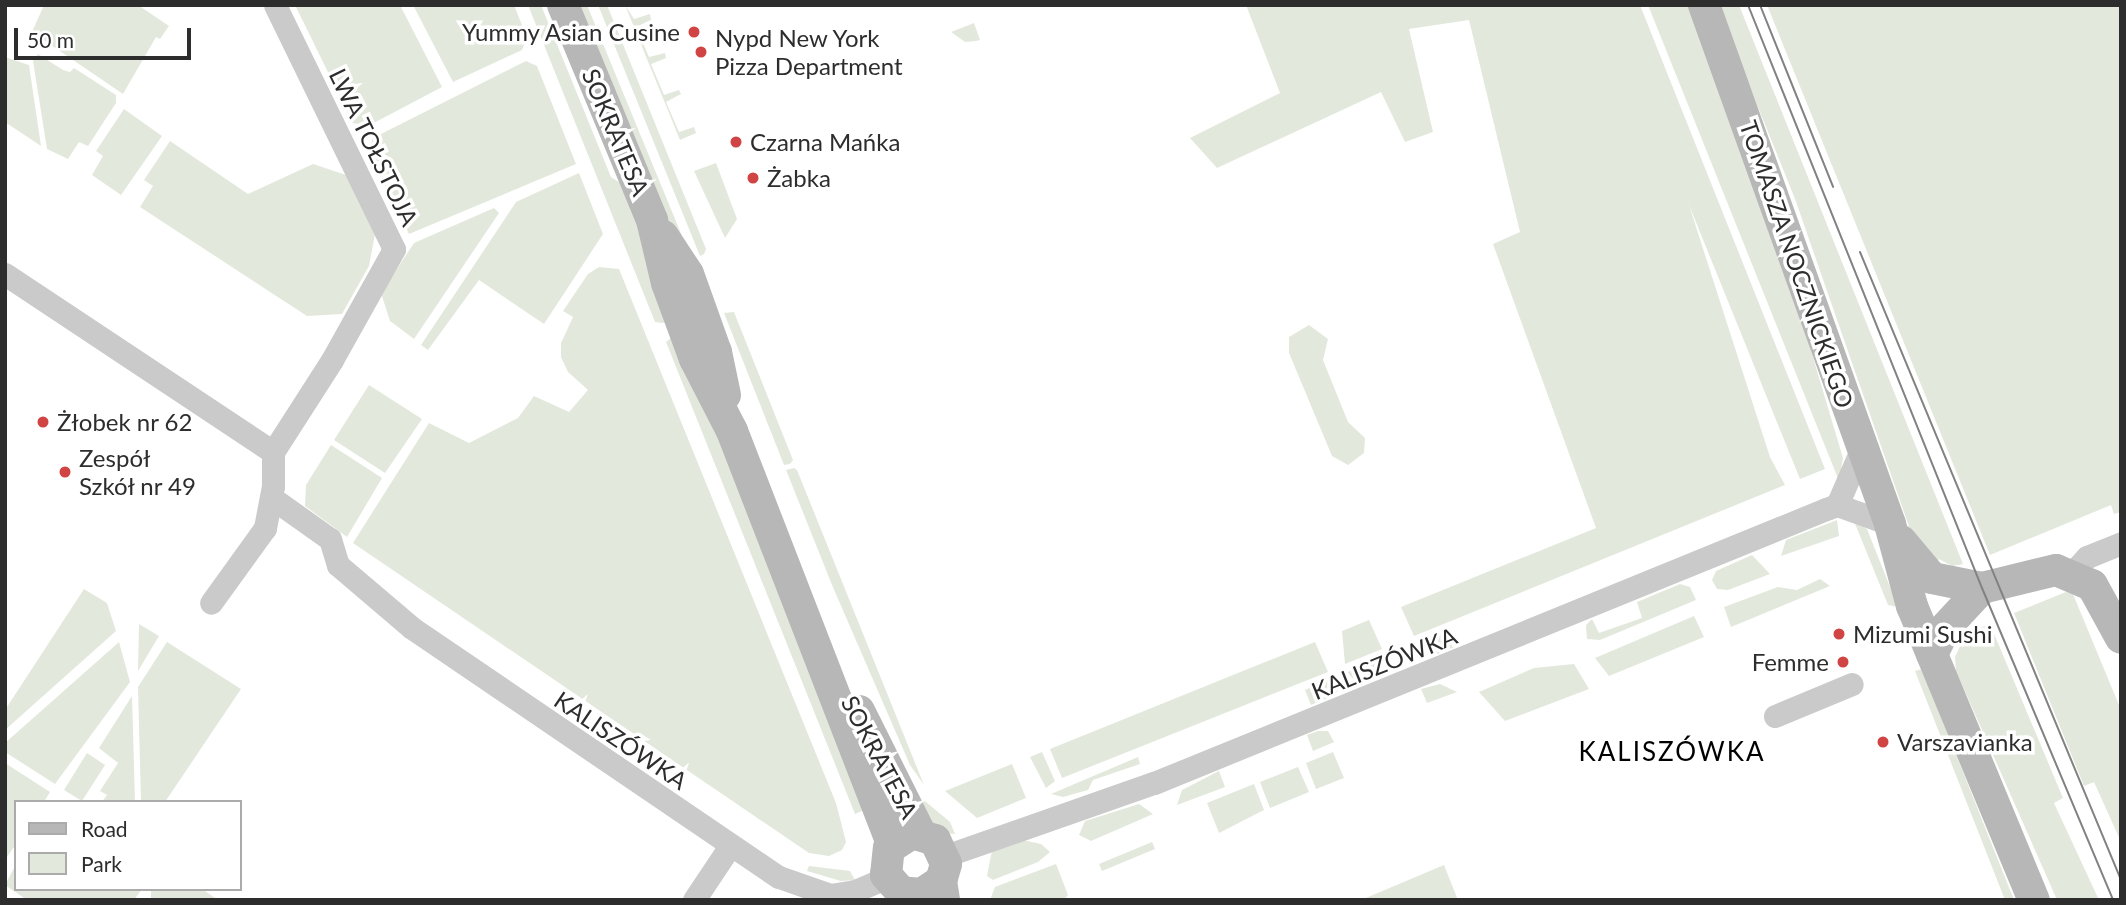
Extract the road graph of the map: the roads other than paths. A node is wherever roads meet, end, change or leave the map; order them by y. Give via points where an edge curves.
1 (275, 5) edge
2 (563, 5) edge
3 (1704, 5) edge
4 (5, 274) edge
5 (1861, 450) junction
6 (273, 452) junction
7 (272, 498) junction
8 (1837, 505) junction
9 (1889, 524) junction
10 (2121, 543) edge
11 (2072, 573) junction
12 (1982, 588) junction
13 (211, 603) dead end
14 (2121, 638) edge
15 (1932, 654) junction
16 (1852, 684) dead end
17 (1774, 716) dead end
18 (906, 839) junction
19 (730, 846) junction
20 (924, 885) edge
21 (694, 900) edge
22 (2034, 900) edge

1 - 6 street, LWA TOŁSTOJA via 394,249 332,360
2 - 18 street, SOKRATESA via 652,220 688,274 716,352 732,431 819,648 861,714
3 - 5 street, TOMASZA NOCZNICKIEGO
4 - 6 street
5 - 8 street
5 - 9 street, TOMASZA NOCZNICKIEGO
6 - 7 street
7 - 13 street via 265,528
7 - 19 street, KALISZÓWKA via 330,539 337,564 412,628
8 - 9 street
8 - 20 street, KALISZÓWKA via 1180,773
9 - 12 street, TOMASZA NOCZNICKIEGO via 1913,560 1932,578
9 - 15 street, TOMASZA NOCZNICKIEGO via 1912,606
10 - 11 street via 2087,557
11 - 12 street via 2026,574
11 - 14 street via 2101,595
12 - 15 street via 1945,628
15 - 22 street, TOMASZA NOCZNICKIEGO
16 - 17 street
18 - 20 street, SOKRATESA via 935,840
18 - 20 street, SOKRATESA via 885,860
19 - 20 street, KALISZÓWKA via 817,893 842,895
19 - 21 street

